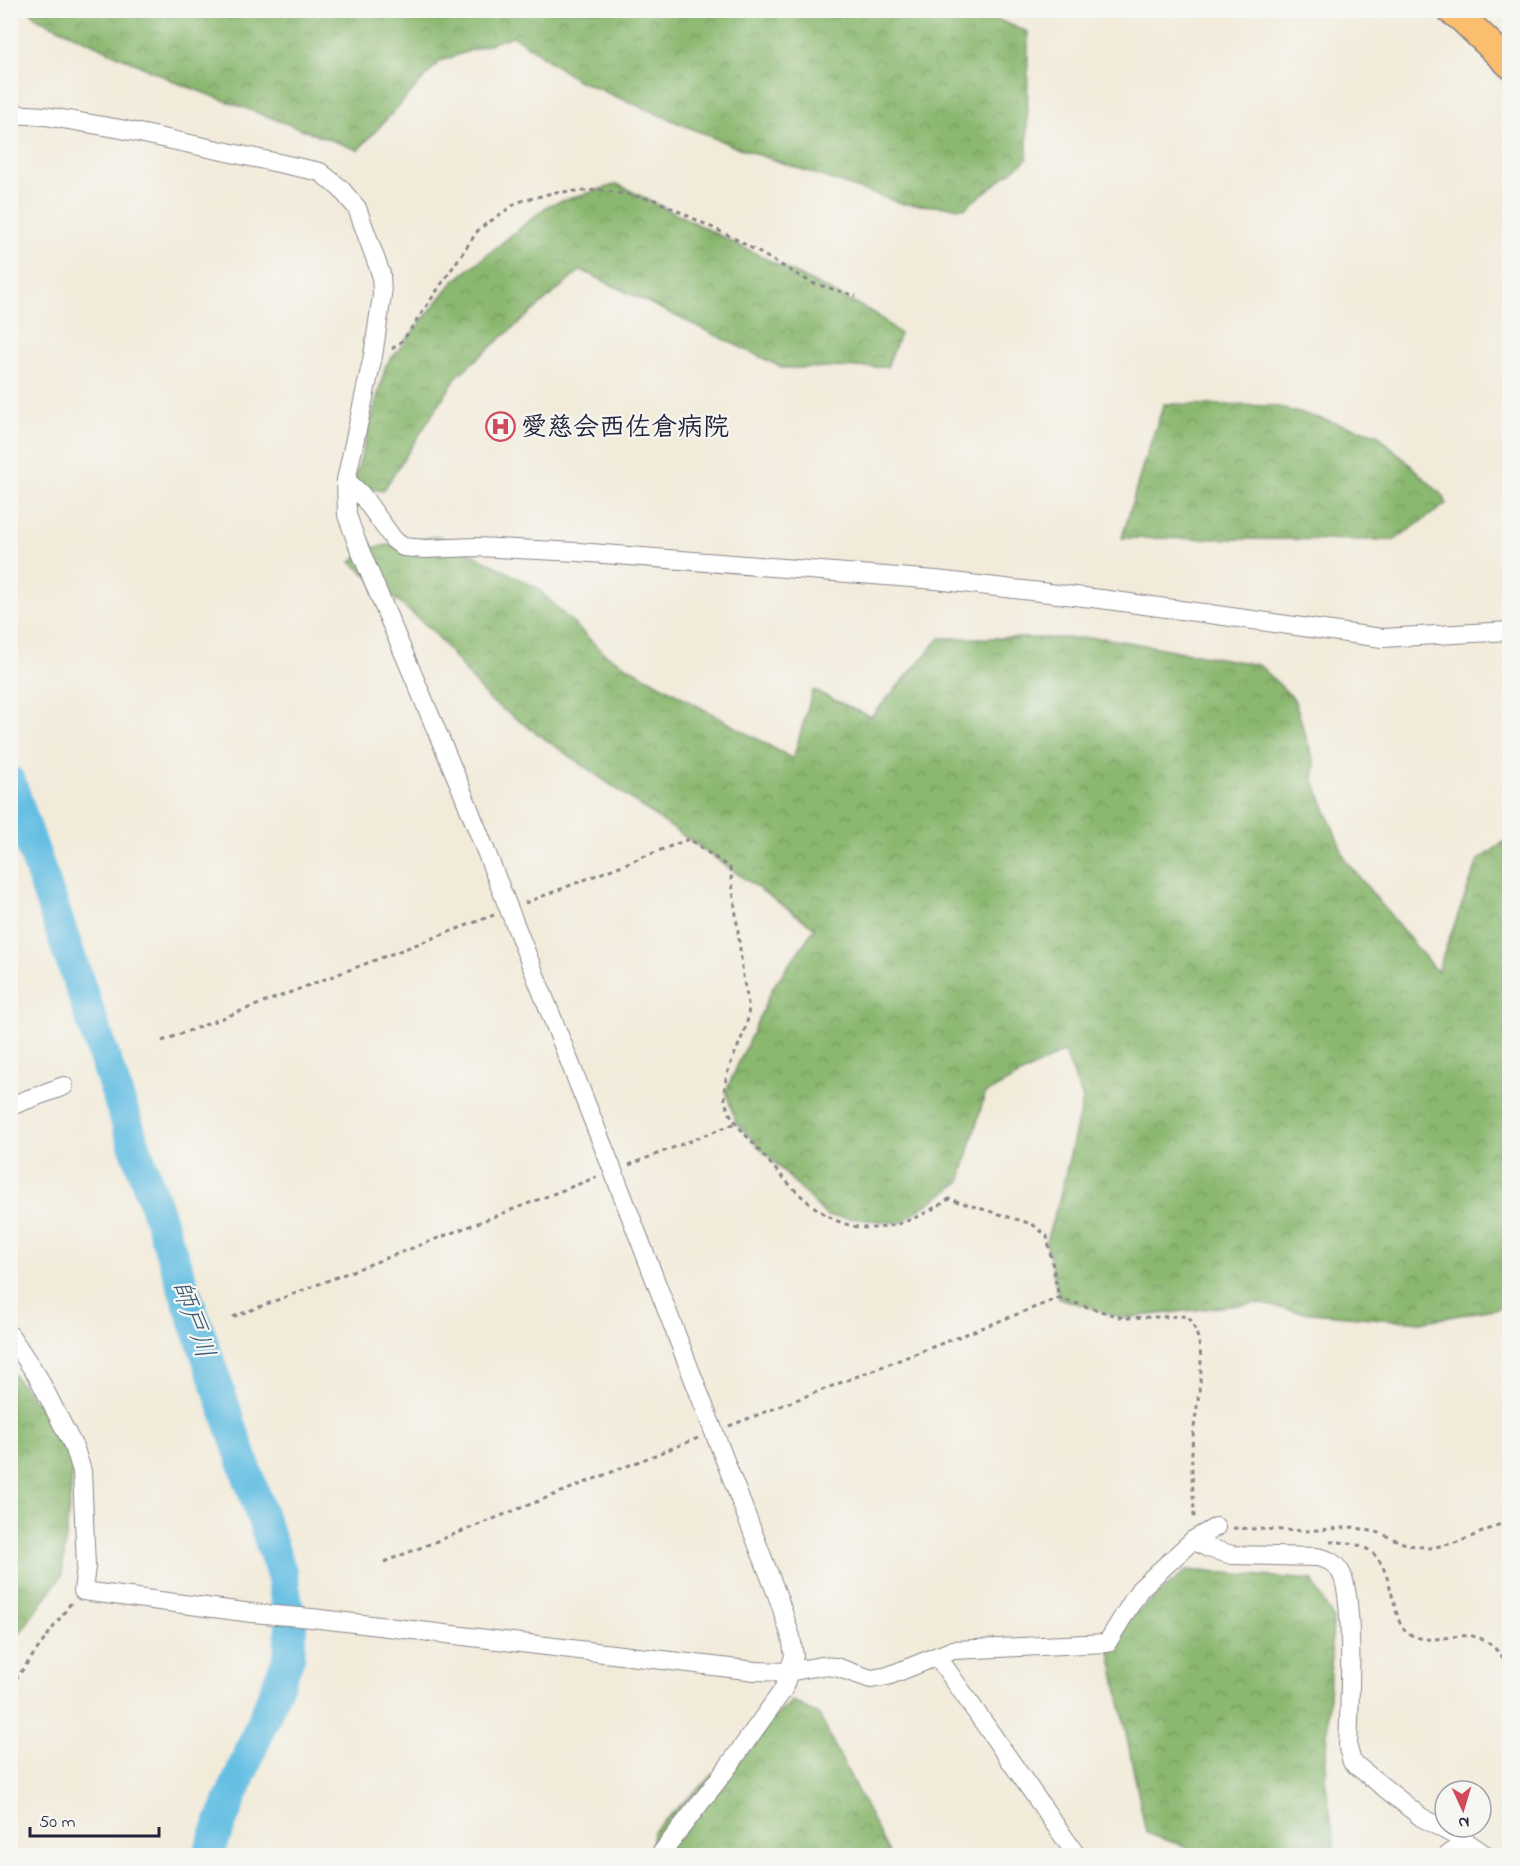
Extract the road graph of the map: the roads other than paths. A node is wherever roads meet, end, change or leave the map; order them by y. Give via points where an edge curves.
1 (1451, 10) edge
2 (1509, 64) edge
3 (10, 114) edge
4 (346, 480) junction
5 (1509, 631) edge
6 (64, 1086) dead end
7 (10, 1106) edge
8 (10, 1335) edge
9 (1216, 1527) road end
10 (1193, 1540) junction
11 (937, 1656) junction
12 (788, 1672) junction
13 (1465, 1841) junction
14 (659, 1856) edge
15 (1077, 1856) edge
16 (1447, 1856) edge
17 (1487, 1856) edge

1 - 2 main road
3 - 4 street via 121,129 320,172 340,188 357,208 381,274 382,295
4 - 5 street via 403,547 578,552 936,580 1382,638
4 - 12 street via 347,515 357,543 456,776 779,1600 794,1656
6 - 7 street
8 - 12 street via 38,1377 82,1471 86,1566 83,1591
9 - 10 street
10 - 11 street via 1140,1589 1107,1643 953,1650
10 - 13 street via 1232,1555 1330,1560 1340,1571 1346,1585 1350,1637 1348,1748 1352,1762 1420,1817
11 - 12 street via 872,1679 836,1667
11 - 15 street
12 - 14 street via 783,1690
13 - 16 street
13 - 17 street

